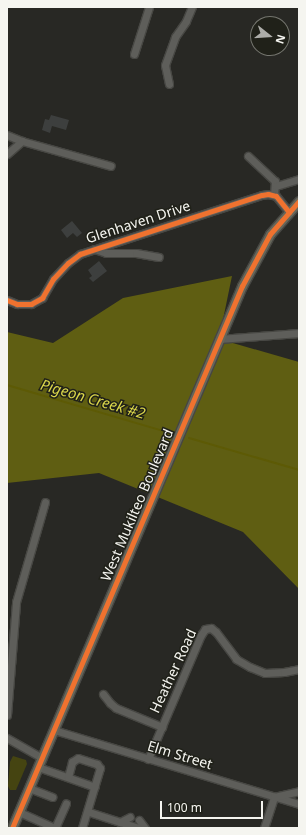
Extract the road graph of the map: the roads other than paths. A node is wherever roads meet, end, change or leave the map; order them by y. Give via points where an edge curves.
1 (149, 7) edge
2 (192, 7) edge
3 (134, 54) dead end
4 (169, 84) dead end
5 (7, 135) edge
6 (22, 141) junction
7 (7, 154) edge
8 (248, 156) dead end
9 (112, 166) dead end
10 (299, 179) edge
11 (276, 186) junction
12 (274, 195) junction
13 (299, 201) edge
14 (289, 212) junction
15 (94, 249) junction
16 (159, 257) dead end
17 (7, 300) edge
18 (299, 333) edge
19 (219, 339) junction
20 (45, 502) dead end
21 (10, 626) edge
22 (299, 669) edge
23 (103, 694) dead end
24 (7, 715) edge
25 (162, 727) junction
26 (54, 730) junction
27 (7, 738) edge
28 (42, 758) junction
29 (148, 759) junction
30 (38, 767) junction
31 (68, 777) junction
32 (95, 787) junction
33 (29, 788) junction
34 (299, 791) edge
35 (52, 797) dead end
36 (274, 797) junction
37 (66, 803) dead end
38 (299, 804) edge
39 (19, 812) junction
40 (89, 812) junction
41 (130, 817) dead end
42 (139, 820) dead end
43 (120, 822) junction
44 (12, 828) edge
45 (55, 828) edge
46 (82, 828) edge
47 (138, 828) edge
48 (145, 828) edge
49 (264, 828) edge

1 - 3 street
2 - 4 street via 175,37 165,64
5 - 6 street
6 - 7 street
6 - 9 street
8 - 11 street via 272,176
10 - 11 street
11 - 12 street
12 - 14 street
12 - 15 street, Glenhaven Drive via 262,194
13 - 14 main road, West Mukilteo Boulevard
14 - 19 main road, West Mukilteo Boulevard via 270,234 256,258
15 - 16 street via 106,253 136,253
15 - 17 street, Glenhaven Drive via 80,254 68,263 53,279 42,298 31,304 16,304
18 - 19 street
19 - 26 main road, West Mukilteo Boulevard
20 - 21 street via 16,602 18,620
21 - 24 street
22 - 25 street, Heather Road via 265,673 250,667 236,659 216,632 211,628 205,629
23 - 25 street via 116,708
25 - 29 street, Heather Road
26 - 28 main road, West Mukilteo Boulevard
26 - 29 street, Elm Street
27 - 28 street
28 - 30 main road, West Mukilteo Boulevard
29 - 36 street, Elm Street via 192,776
30 - 31 street
30 - 33 main road, West Mukilteo Boulevard
31 - 32 street
31 - 32 street via 74,760 78,758 97,764 100,768
32 - 40 street
33 - 35 street
33 - 39 main road, West Mukilteo Boulevard
34 - 36 street
36 - 38 street, Elm Street
36 - 49 street
37 - 45 street
39 - 44 main road, West Mukilteo Boulevard
39 - 45 street
40 - 43 street
40 - 46 street
41 - 43 street
42 - 48 street
43 - 47 street

